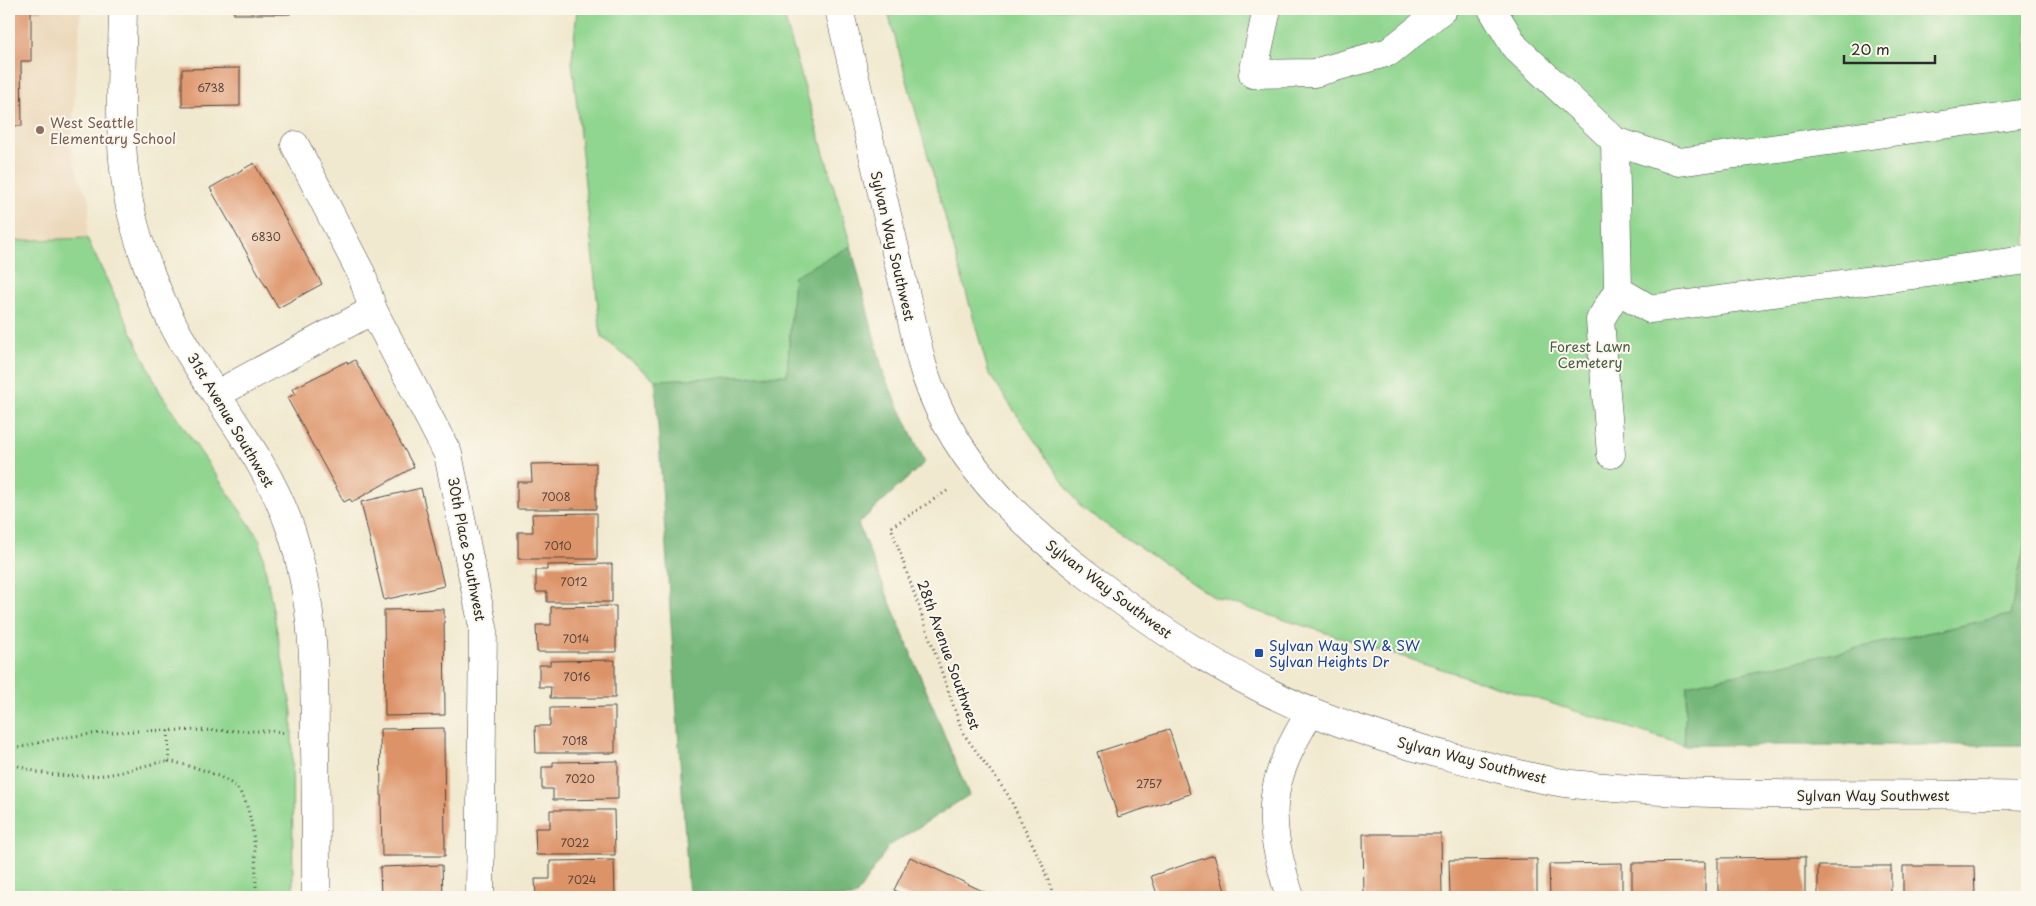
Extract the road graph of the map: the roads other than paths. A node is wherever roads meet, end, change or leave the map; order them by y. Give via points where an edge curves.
1 (123, 9) edge
2 (839, 9) edge
3 (1268, 9) edge
4 (1442, 9) edge
5 (1492, 9) edge
6 (2027, 112) edge
7 (1615, 141) junction
8 (295, 145) dead end
9 (2027, 260) edge
10 (1618, 290) junction
11 (373, 310) junction
12 (217, 394) junction
13 (1611, 454) dead end
14 (1311, 712) junction
15 (2027, 796) edge
16 (316, 897) edge
17 (480, 897) edge
18 (1290, 897) edge

1 - 12 street, 31st Avenue Southwest via 122,132 133,222 177,331
2 - 14 street, Sylvan Way Southwest via 925,376 948,424 976,470 1007,507 1057,552 1144,618 1211,660
3 - 4 street via 1254,74 1314,73 1389,52
5 - 7 street via 1515,47
6 - 7 street via 1679,162
7 - 10 street
8 - 11 street, 30th Place Southwest via 362,275
9 - 10 street via 1650,308
10 - 13 street via 1600,320
11 - 12 street
11 - 17 street, 30th Place Southwest via 448,454 475,580 483,627
12 - 16 street, 31st Avenue Southwest via 272,485 290,528 303,573 311,621 314,684
14 - 15 street, Sylvan Way Southwest via 1416,748 1579,785 1733,794
14 - 18 street via 1290,747 1276,782 1272,818 1278,857

